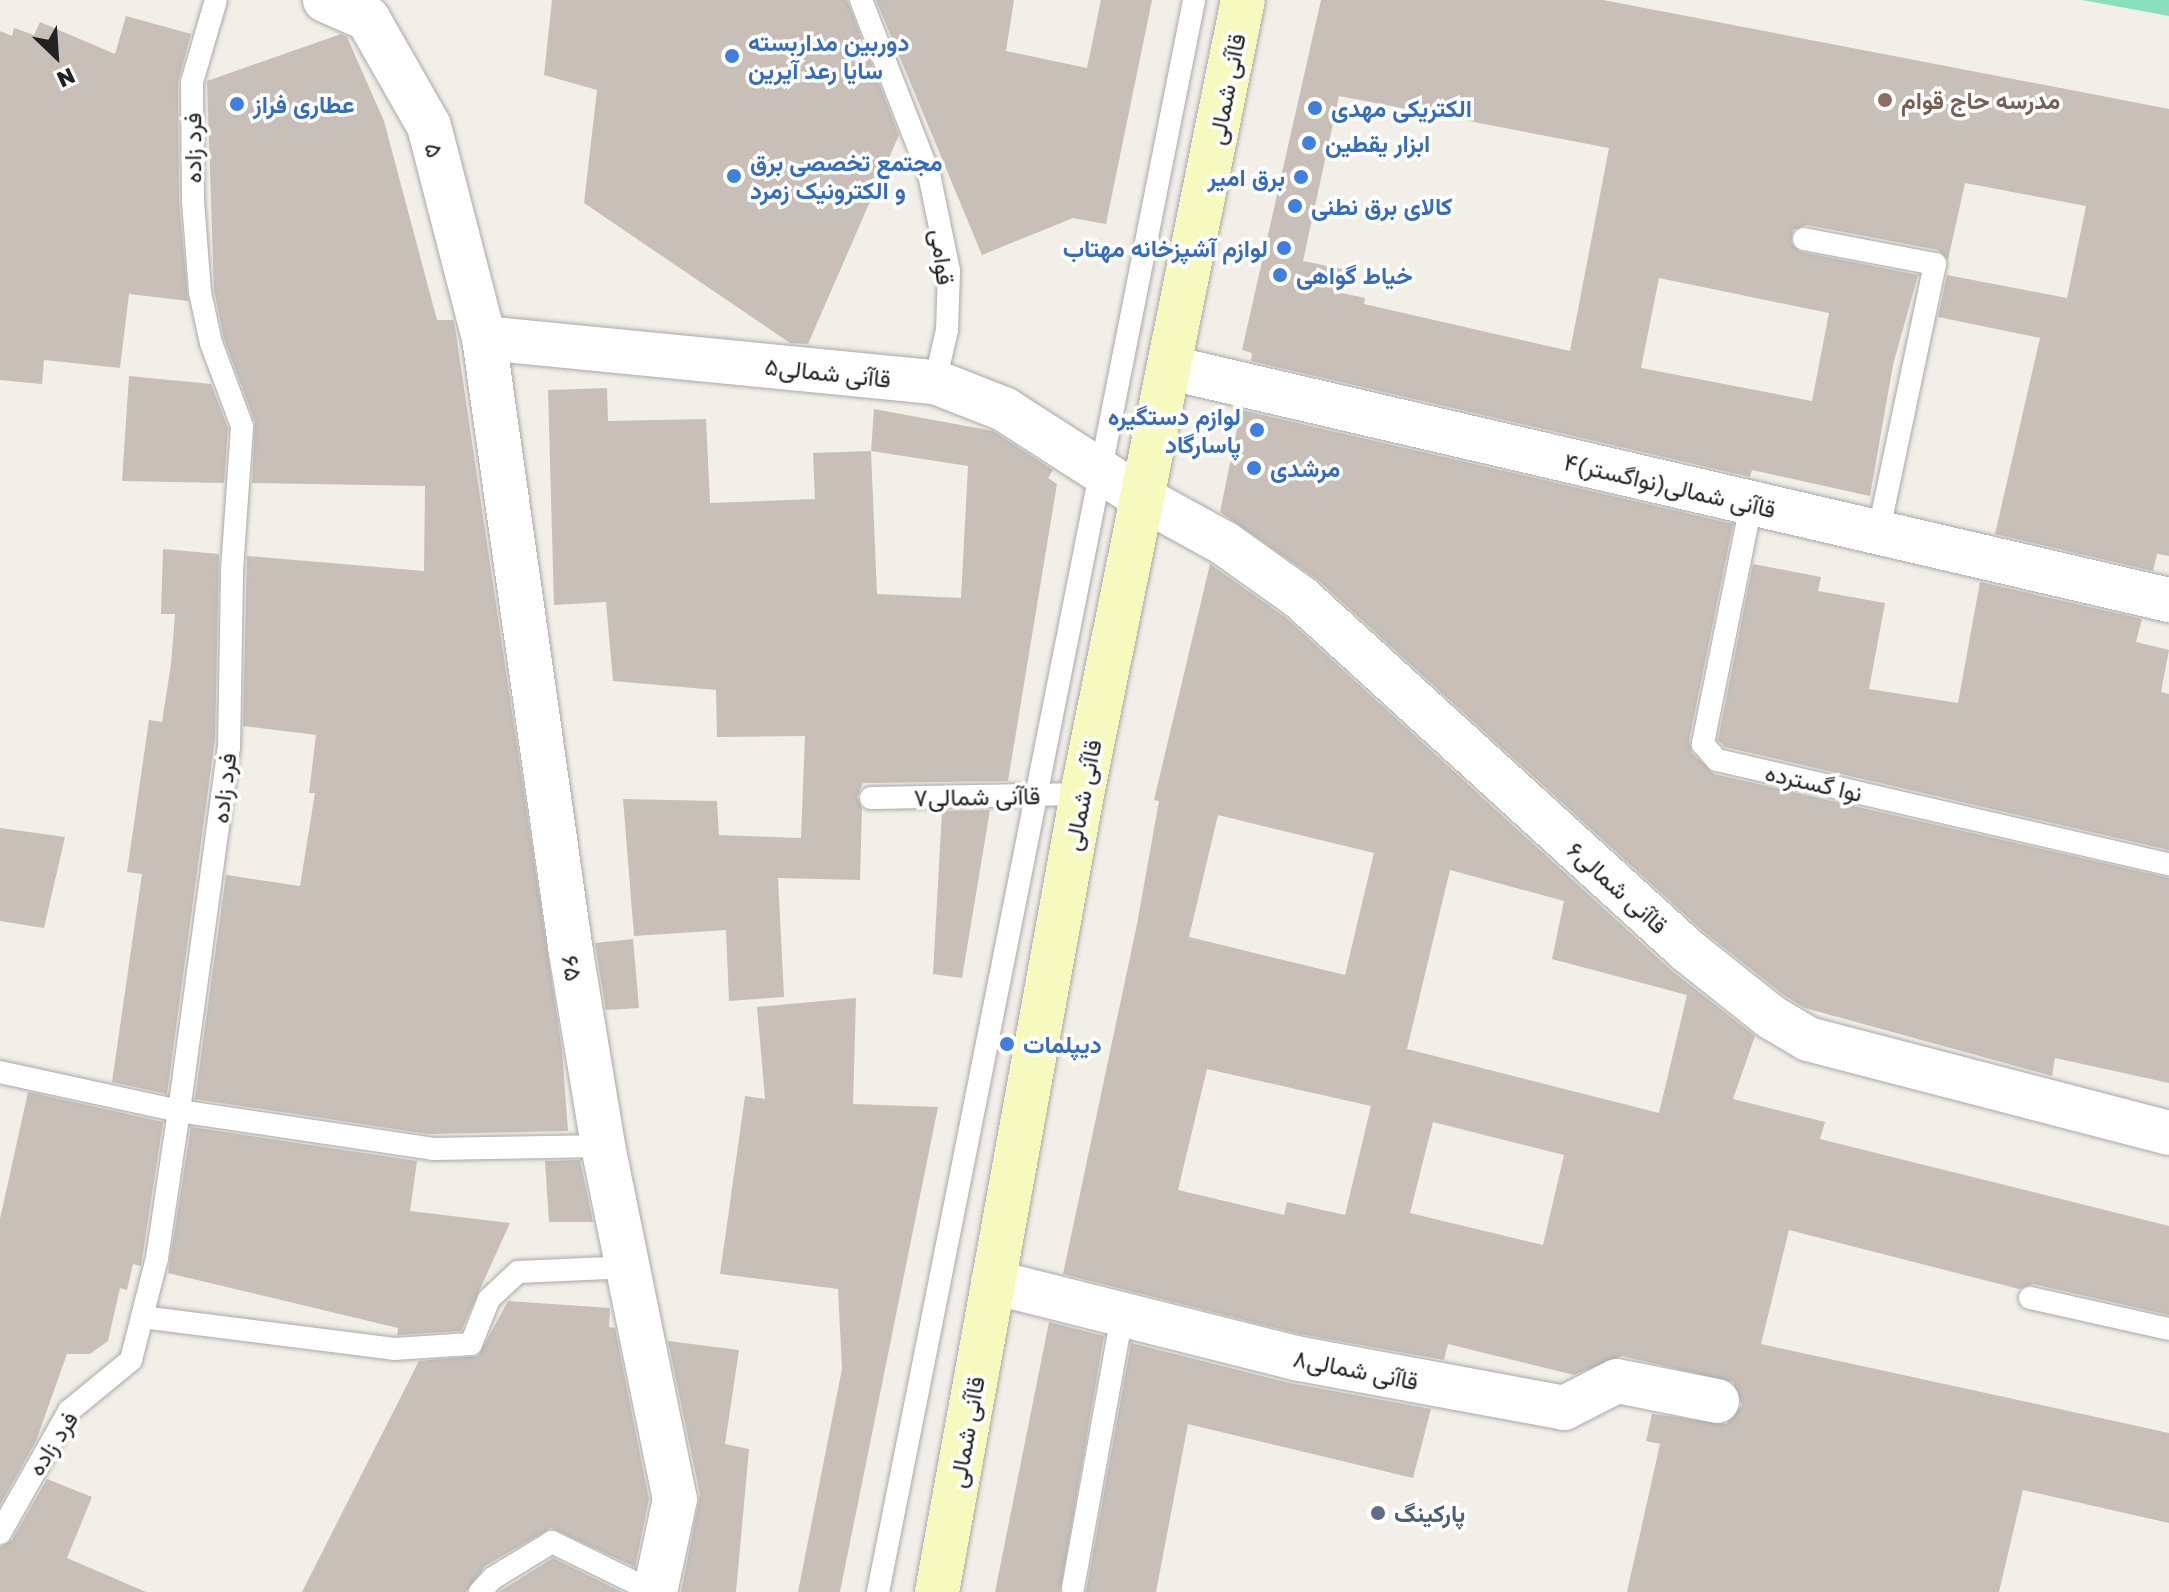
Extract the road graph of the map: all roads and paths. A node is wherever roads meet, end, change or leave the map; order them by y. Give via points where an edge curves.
1 (216, 0) edge
2 (325, 0) edge
3 (861, 0) edge
4 (1194, 0) edge
5 (1243, 0) edge
6 (1804, 239) dead end
7 (484, 338) junction
8 (1171, 368) junction
9 (935, 382) junction
10 (1097, 469) junction
11 (1142, 498) junction
12 (1751, 505) junction
13 (1878, 534) junction
14 (2169, 600) edge
15 (1082, 794) junction
16 (1037, 796) junction
17 (871, 798) dead end
18 (2169, 864) edge
19 (0, 1072) edge
20 (179, 1111) junction
21 (2169, 1133) edge
22 (603, 1146) junction
23 (631, 1267) junction
24 (993, 1282) junction
25 (2030, 1298) dead end
26 (1122, 1315) junction
27 (142, 1317) junction
28 (2169, 1329) edge
29 (1717, 1401) dead end
30 (0, 1533) edge
31 (1073, 1588) dead end
32 (480, 1592) edge
33 (654, 1592) edge
34 (878, 1592) edge
35 (937, 1592) edge

1 - 20 lane, فرد زاده via 192,82 193,200 200,292 211,343 242,426 232,570 229,748
2 - 7 street, ۵ via 368,19 429,126
3 - 9 lane, قوامی via 929,174 949,271 947,330
4 - 10 lane
5 - 8 main road, قاآنی شمالی
6 - 13 lane via 1935,264
7 - 9 street, قاآنی شمالی۵
7 - 22 street, ۶۵
8 - 11 main road, قاآنی شمالی
8 - 12 street, ۴قاآنی شمالی(نواگستر)
9 - 10 street, قاآنی شمالی۵ via 1004,409
10 - 11 street, قاآنی شمالی۵
10 - 16 lane
11 - 15 main road, قاآنی شمالی
11 - 21 street, قاآنی شمالی۶ via 1224,543 1301,598 1688,951 1771,1017 1808,1039
12 - 13 street, ۴قاآنی شمالی(نواگستر)
12 - 18 lane, نوا گسترده via 1703,744 1717,760
13 - 14 street, ۴قاآنی شمالی(نواگستر)
15 - 16 lane, قاآنی شمالی۷
15 - 24 main road, قاآنی شمالی
16 - 17 lane, قاآنی شمالی۷
16 - 34 lane
19 - 20 lane
20 - 22 lane via 433,1149
20 - 27 lane, فرد زاده via 157,1258
22 - 23 street, ۶۵
23 - 27 lane via 518,1272 489,1299 471,1344 394,1349
23 - 33 street, ۶۵ via 675,1499
24 - 26 street, قاآنی شمالی۸
24 - 35 main road, قاآنی شمالی
25 - 28 lane
26 - 29 street, قاآنی شمالی۸ via 1295,1358 1564,1408 1617,1381
26 - 31 lane
27 - 30 lane, فرد زاده via 131,1360 69,1411
32 - 33 lane via 493,1578 552,1542

